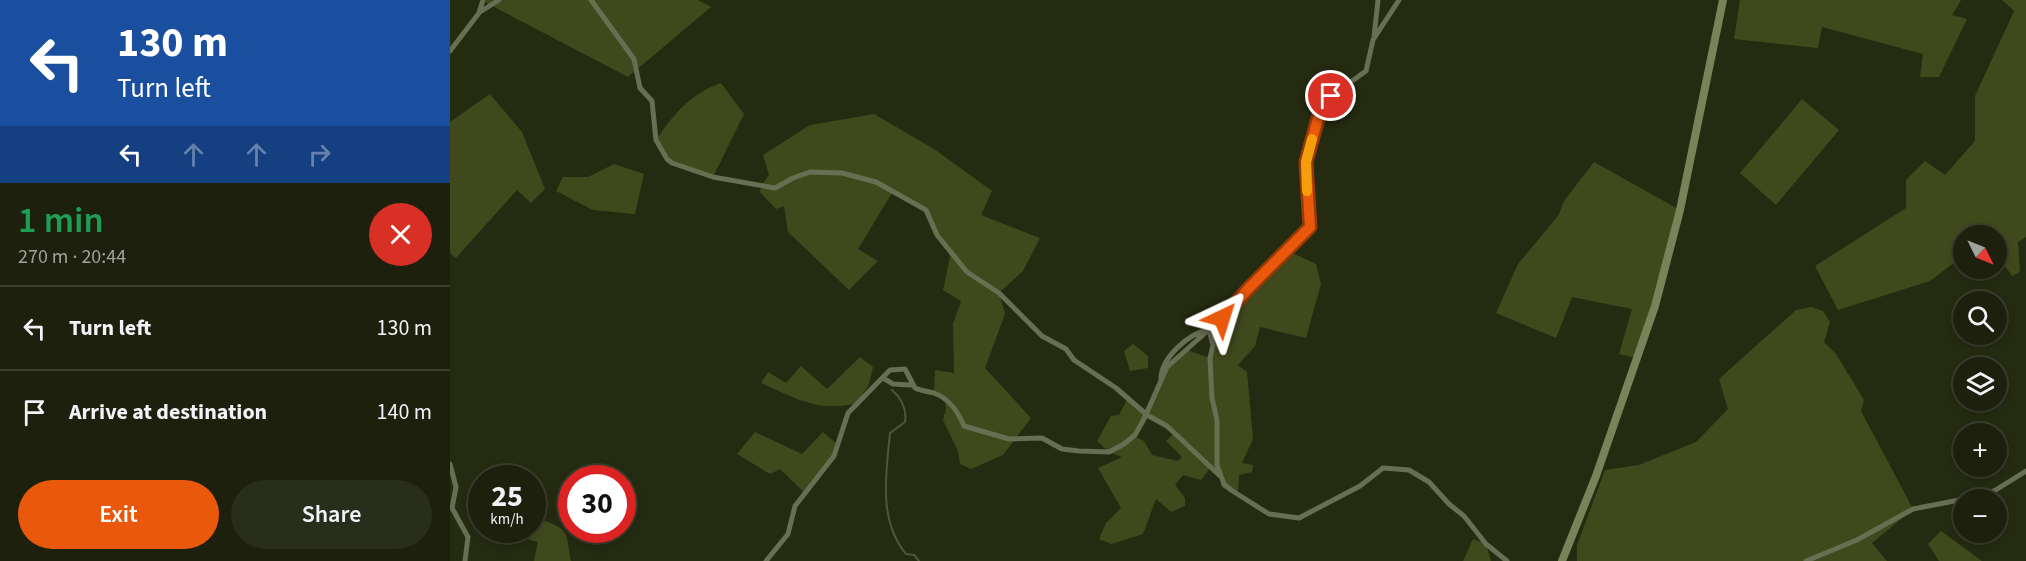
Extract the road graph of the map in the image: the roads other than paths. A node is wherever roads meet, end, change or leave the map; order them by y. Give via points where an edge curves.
1 (483, 0) edge
2 (499, 0) edge
3 (591, 0) edge
4 (1378, 0) edge
5 (1399, 0) edge
6 (1723, 0) edge
7 (479, 13) junction
8 (1374, 40) junction
9 (450, 51) edge
10 (1209, 330) junction
11 (883, 378) junction
12 (911, 385) junction
13 (1147, 415) junction
14 (450, 464) edge
15 (2026, 471) edge
16 (1220, 476) junction
17 (465, 561) edge
18 (766, 561) edge
19 (1507, 561) edge
20 (1562, 561) edge
21 (1806, 561) edge

1 - 7 street
2 - 7 street
3 - 13 street via 634,59 640,88 652,101 656,140 672,163 713,177 775,188 793,178 821,171 860,177 883,186 926,210 937,235 968,272 999,293 1042,336 1066,349 1074,360 1116,387
4 - 8 street
5 - 8 street
6 - 20 main road via 1680,210 1655,306
7 - 9 street
8 - 10 street via 1366,70 1331,96 1320,111 1306,162 1310,227
10 - 13 street via 1167,367
10 - 16 street
11 - 12 street via 893,384
11 - 12 street via 890,370 905,369
11 - 18 street via 848,413 834,456 795,506 788,534
12 - 13 street via 934,393 955,408 964,426 1009,439 1042,438 1062,449 1109,452 1135,435
13 - 16 street via 1167,426
14 - 17 street via 456,487 452,508 468,537
15 - 21 street via 1994,491 1913,509 1857,540
16 - 19 street via 1231,490 1257,508 1283,518 1299,518 1360,486 1383,468 1409,470 1440,491 1486,544

